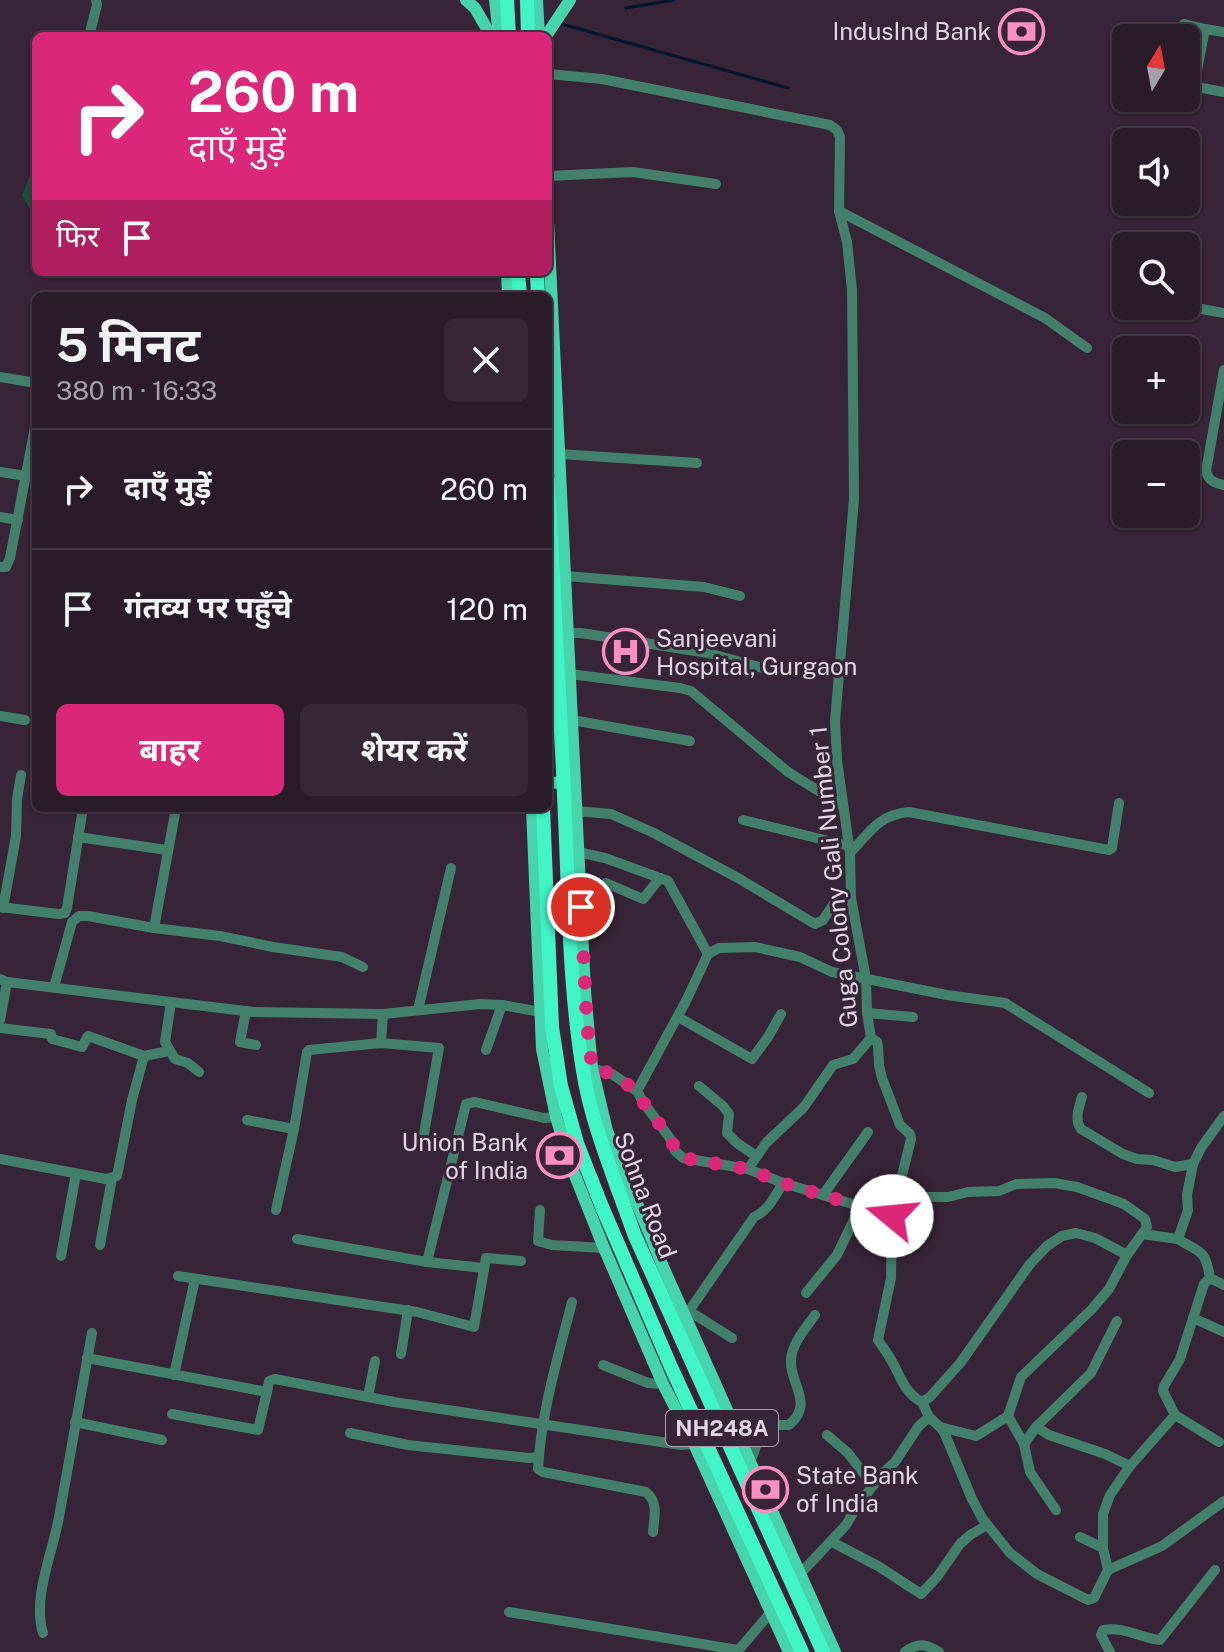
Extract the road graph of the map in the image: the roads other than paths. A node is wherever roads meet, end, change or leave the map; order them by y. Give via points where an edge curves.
1 (96, 0) edge
2 (466, 0) edge
3 (495, 0) edge
4 (507, 0) edge
5 (527, 0) edge
6 (537, 0) edge
7 (570, 0) edge
8 (1200, 28) edge
9 (1205, 29) junction
10 (90, 32) edge
11 (489, 32) edge
12 (499, 32) edge
13 (509, 32) edge
14 (528, 32) edge
15 (539, 32) edge
16 (549, 32) edge
17 (1224, 32) edge
18 (1200, 48) edge
19 (552, 74) edge
20 (1200, 88) edge
21 (1224, 92) edge
22 (552, 176) edge
23 (716, 184) dead end
24 (839, 211) junction
25 (1200, 309) edge
26 (1224, 313) edge
27 (1087, 348) dead end
28 (1224, 370) edge
29 (552, 372) edge
30 (0, 377) edge
31 (32, 382) edge
32 (1221, 402) edge
33 (32, 444) edge
34 (559, 454) junction
35 (697, 463) dead end
36 (0, 472) edge
37 (26, 476) junction
38 (1224, 485) edge
39 (0, 517) edge
40 (18, 520) junction
41 (552, 558) edge
42 (0, 567) edge
43 (565, 576) junction
44 (740, 596) dead end
45 (568, 633) junction
46 (773, 671) dead end
47 (570, 674) junction
48 (0, 716) edge
49 (25, 720) dead end
50 (572, 720) junction
51 (690, 741) dead end
52 (21, 775) dead end
53 (575, 782) junction
54 (552, 783) edge
55 (1119, 803) dead end
56 (843, 806) junction
57 (576, 811) junction
58 (82, 812) edge
59 (175, 812) edge
60 (532, 812) edge
61 (543, 812) edge
62 (743, 820) dead end
63 (78, 837) junction
64 (167, 850) junction
65 (850, 850) junction
66 (578, 852) junction
67 (451, 868) dead end
68 (660, 878) junction
69 (606, 883) dead end
70 (851, 898) junction
71 (2, 908) edge
72 (154, 928) junction
73 (708, 954) junction
74 (363, 967) dead end
75 (866, 979) junction
76 (4, 980) edge
77 (54, 987) junction
78 (171, 1002) junction
79 (502, 1005) junction
80 (418, 1010) junction
81 (246, 1011) junction
82 (541, 1012) junction
83 (867, 1013) junction
84 (383, 1014) junction
85 (781, 1014) dead end
86 (678, 1017) junction
87 (913, 1017) dead end
88 (0, 1020) edge
89 (0, 1028) edge
90 (871, 1038) junction
91 (381, 1043) junction
92 (256, 1045) dead end
93 (486, 1050) dead end
94 (169, 1051) junction
95 (144, 1056) junction
96 (592, 1068) junction
97 (199, 1072) dead end
98 (699, 1086) dead end
99 (637, 1091) junction
100 (1149, 1093) dead end
101 (1082, 1097) dead end
102 (1224, 1116) edge
103 (556, 1117) junction
104 (247, 1120) dead end
105 (294, 1129) junction
106 (868, 1132) dead end
107 (422, 1145) dead end
108 (756, 1156) junction
109 (0, 1159) edge
110 (1193, 1164) junction
111 (748, 1169) junction
112 (76, 1174) junction
113 (112, 1178) junction
114 (783, 1183) junction
115 (897, 1192) junction
116 (624, 1194) junction
117 (823, 1195) junction
118 (587, 1206) junction
119 (860, 1207) junction
120 (276, 1210) dead end
121 (540, 1210) dead end
122 (892, 1216) junction
123 (1143, 1233) junction
124 (297, 1239) dead end
125 (1178, 1239) junction
126 (100, 1245) dead end
127 (604, 1248) junction
128 (1127, 1255) junction
129 (61, 1256) dead end
130 (521, 1261) dead end
131 (427, 1262) junction
132 (484, 1268) junction
133 (178, 1276) dead end
134 (1210, 1278) junction
135 (195, 1279) junction
136 (1224, 1285) edge
137 (806, 1293) dead end
138 (572, 1302) dead end
139 (408, 1310) junction
140 (686, 1312) junction
141 (815, 1315) dead end
142 (1193, 1318) junction
143 (1117, 1321) dead end
144 (1224, 1332) edge
145 (92, 1333) dead end
146 (732, 1338) dead end
147 (401, 1354) dead end
148 (87, 1358) junction
149 (375, 1361) dead end
150 (603, 1365) dead end
151 (174, 1375) junction
152 (663, 1384) junction
153 (267, 1392) junction
154 (368, 1397) junction
155 (922, 1402) junction
156 (172, 1414) dead end
157 (1175, 1415) junction
158 (1008, 1416) junction
159 (929, 1417) junction
160 (75, 1422) junction
161 (543, 1426) junction
162 (940, 1427) junction
163 (1036, 1427) junction
164 (350, 1433) dead end
165 (827, 1435) dead end
166 (162, 1440) dead end
167 (1219, 1442) dead end
168 (694, 1444) junction
169 (1024, 1444) junction
170 (539, 1457) junction
171 (750, 1462) junction
172 (1130, 1466) junction
173 (873, 1486) junction
174 (1224, 1501) edge
175 (1056, 1510) dead end
176 (987, 1525) junction
177 (653, 1532) dead end
178 (1080, 1537) dead end
179 (832, 1542) junction
180 (1103, 1548) junction
181 (1108, 1570) junction
182 (1215, 1570) dead end
183 (800, 1574) junction
184 (509, 1612) dead end
185 (771, 1612) junction
186 (43, 1633) dead end
187 (737, 1651) edge
188 (789, 1652) edge
189 (802, 1652) edge
190 (823, 1652) edge
191 (835, 1652) edge
192 (905, 1652) edge
193 (939, 1652) edge
194 (1110, 1652) edge

1 - 10 street
2 - 11 main road
3 - 12 main road
4 - 13 highway
5 - 14 highway
6 - 15 main road
7 - 16 main road
8 - 9 street
9 - 17 street
9 - 18 street
19 - 24 street, Guga Colony Gali Number 1 via 602,79 830,125 840,137
20 - 21 street
22 - 23 street via 633,172
24 - 27 street via 1045,318
24 - 56 street, Guga Colony Gali Number 1 via 852,290 854,499 835,706
25 - 26 street
28 - 32 street
29 - 34 main road
30 - 31 street
32 - 38 street via 1206,471 1214,483
33 - 37 street
34 - 35 street
34 - 43 main road
36 - 37 street
37 - 40 street
39 - 40 street
40 - 42 street via 10,558 6,567
41 - 116 highway, Sohna Road / NH248A, bridge via 575,1018 598,1134
43 - 44 street via 704,587
43 - 45 main road
45 - 46 street via 708,653
45 - 47 main road
47 - 50 main road
47 - 56 street via 691,691 788,772
48 - 49 street
50 - 51 street
50 - 53 main road
52 - 71 street
53 - 54 main road
53 - 57 main road
55 - 65 street via 1109,850 909,812 884,818
56 - 65 street, Guga Colony Gali Number 1
57 - 66 main road
57 - 70 street via 611,814 654,833 815,924 837,899
58 - 63 street
59 - 64 street
60 - 82 main road
61 - 189 highway, Sohna Road / NH248A, bridge via 554,1042 577,1143 671,1367
62 - 65 street
63 - 64 street
63 - 71 street via 65,913
64 - 72 street
65 - 70 street, Guga Colony Gali Number 1
66 - 68 street
66 - 96 main road
67 - 80 street
68 - 69 street via 643,899
68 - 73 street via 668,881
70 - 75 street, Guga Colony Gali Number 1
72 - 74 street via 342,957
72 - 77 street via 79,916 72,922
73 - 75 street via 719,948 755,947
73 - 86 street
75 - 83 street, Guga Colony Gali Number 1
75 - 100 street via 1005,1003
76 - 77 street
76 - 88 street
77 - 78 street
78 - 81 street
78 - 94 street via 165,1042
79 - 80 street
79 - 82 street
79 - 93 street
80 - 84 street
81 - 84 street
81 - 92 street via 240,1042
82 - 103 main road via 542,1049
83 - 87 street
83 - 90 street, Guga Colony Gali Number 1
84 - 91 street
85 - 86 street via 752,1059
86 - 99 street
89 - 95 street via 51,1034 52,1039 82,1047 88,1036
90 - 108 street via 853,1059 833,1065 804,1107
90 - 115 street, Guga Colony Gali Number 1 via 877,1042 882,1078 900,1125 910,1134
91 - 105 street via 308,1050
91 - 107 street via 439,1048
94 - 95 street
94 - 97 street
95 - 113 street via 117,1176
96 - 99 street
96 - 116 main road
98 - 108 street via 729,1114 727,1133
99 - 111 street via 683,1158
101 - 110 street via 1077,1119 1081,1129 1137,1159 1175,1167
102 - 110 street
103 - 118 main road
103 - 131 street via 466,1104
104 - 105 street
105 - 120 street
106 - 117 street
108 - 111 street
109 - 112 street
110 - 125 street via 1188,1210
111 - 114 street
112 - 113 street
112 - 129 street
113 - 126 street
114 - 117 street
114 - 140 street
115 - 122 street, Guga Colony Gali Number 1
115 - 123 street via 943,1197 1021,1183 1054,1183 1124,1204 1145,1219
116 - 118 main road
116 - 140 main road
116 - 190 highway, Sohna Road / NH248A via 635,1236
117 - 119 street
118 - 127 main road
119 - 122 street
119 - 137 street via 837,1255
121 - 127 street via 538,1241
122 - 155 street, Guga Colony Gali Number 1 via 891,1278 878,1340 903,1386
123 - 125 street
123 - 128 street
124 - 131 street
125 - 134 street via 1204,1254
127 - 152 main road
128 - 155 street via 1076,1233 1047,1246 961,1362
128 - 158 street via 1092,1309 1021,1377
130 - 132 street via 486,1258
131 - 132 street
132 - 139 street via 474,1327
133 - 135 street
134 - 136 street
134 - 142 street
135 - 139 street
135 - 151 street
138 - 161 street
139 - 147 street
140 - 146 street
140 - 171 main road
141 - 171 street via 791,1359 800,1391 796,1418 789,1425 766,1425
142 - 144 street
142 - 157 street via 1163,1389
143 - 163 street via 1091,1373
145 - 148 street
148 - 151 street
148 - 160 street
149 - 154 street
150 - 152 street
151 - 153 street
152 - 168 main road
153 - 154 street via 269,1381 275,1379
153 - 156 street via 258,1430
154 - 161 street
155 - 159 street, Guga Colony Gali Number 1
157 - 167 street
157 - 172 street
158 - 162 street via 976,1436
158 - 169 street
159 - 162 street
159 - 173 street
160 - 166 street
160 - 186 street via 41,1592
161 - 168 street
161 - 170 street
162 - 176 street
163 - 169 street
163 - 172 street
164 - 170 street via 408,1445
165 - 173 street
168 - 185 main road
169 - 175 street via 1030,1472
170 - 177 street via 538,1469 543,1472 646,1492 655,1507
171 - 183 main road
172 - 180 street via 1103,1514
173 - 179 street
174 - 181 street via 1162,1546
176 - 179 street via 960,1544 921,1594
176 - 181 street via 1027,1567 1088,1600
178 - 180 street
179 - 183 street
180 - 181 street
182 - 194 street via 1160,1640 1103,1630
183 - 191 main road
184 - 187 street
185 - 187 street
185 - 188 main road
192 - 193 street via 928,1645

